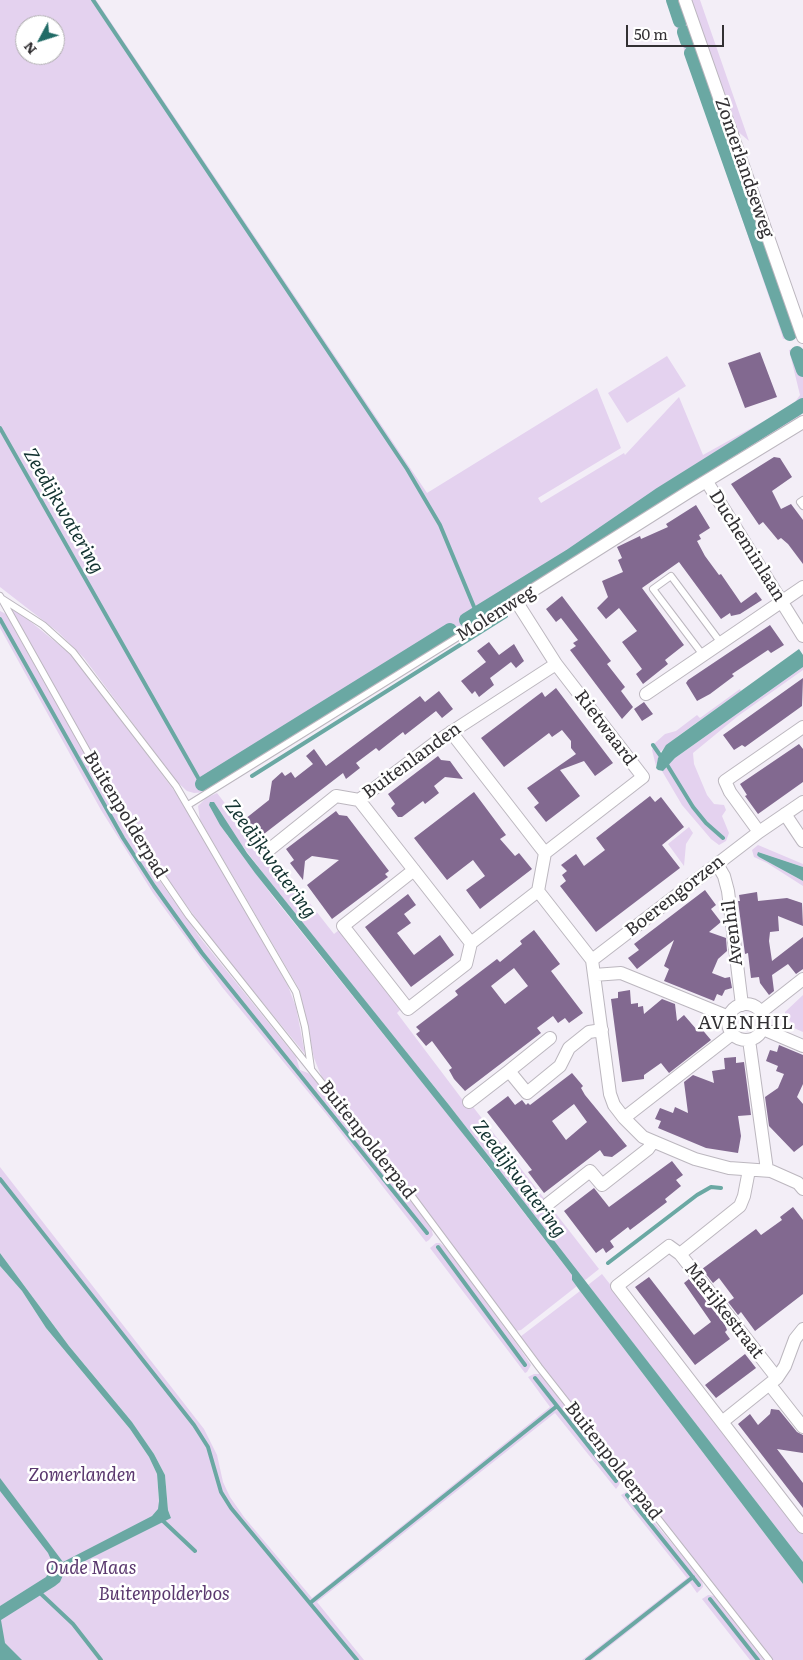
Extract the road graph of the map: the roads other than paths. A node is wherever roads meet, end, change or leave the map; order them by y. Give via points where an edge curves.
1 (684, 0) edge
2 (803, 337) edge
3 (803, 422) edge
4 (707, 482) junction
5 (803, 500) edge
6 (803, 506) edge
7 (803, 587) edge
8 (0, 597) edge
9 (516, 601) junction
10 (782, 602) junction
11 (803, 636) edge
12 (721, 643) junction
13 (703, 655) junction
14 (556, 664) junction
15 (646, 694) dead end
16 (803, 727) edge
17 (451, 732) junction
18 (359, 800) junction
19 (803, 802) edge
20 (188, 805) junction
21 (784, 814) junction
22 (759, 832) junction
23 (803, 841) edge
24 (270, 849) dead end
25 (545, 853) junction
26 (717, 864) junction
27 (414, 870) junction
28 (538, 891) junction
29 (471, 943) junction
30 (592, 960) junction
31 (594, 975) junction
32 (803, 980) edge
33 (742, 1005) junction
34 (761, 1012) junction
35 (729, 1016) junction
36 (602, 1030) junction
37 (763, 1030) junction
38 (732, 1034) junction
39 (550, 1038) dead end
40 (749, 1040) junction
41 (803, 1046) edge
42 (311, 1068) junction
43 (510, 1070) junction
44 (469, 1102) dead end
45 (624, 1118) junction
46 (653, 1142) junction
47 (749, 1170) junction
48 (766, 1170) junction
49 (801, 1184) edge
50 (548, 1204) dead end
51 (680, 1254) junction
52 (803, 1329) edge
53 (773, 1382) junction
54 (722, 1422) junction
55 (803, 1427) edge
56 (803, 1527) edge
57 (769, 1660) edge

1 - 2 street, Zomerlandseweg
3 - 4 street, Molenweg
4 - 9 street, Molenweg
4 - 10 street, Ducheminlaan
5 - 6 lane via 800,502
7 - 10 street
8 - 20 lane via 49,630 78,657
8 - 42 lane, Buitenpolderpad via 145,854 208,942
9 - 14 street, Rietwaard
9 - 20 lane, Molenweg
10 - 11 street, Ducheminlaan
10 - 12 street
12 - 13 street
12 - 13 lane via 671,576 653,589
13 - 15 street
14 - 17 street, Buitenlanden
14 - 25 street, Rietwaard via 643,777
16 - 22 street via 725,781
17 - 18 street, Buitenlanden
17 - 25 street
18 - 24 street, Buitenlanden via 336,796
18 - 27 street
19 - 21 street, Boerengorzen
20 - 42 lane via 296,992
21 - 22 street, Boerengorzen
21 - 23 street
22 - 26 street, Boerengorzen
25 - 28 street
26 - 30 street, Boerengorzen
26 - 33 street, Avenhil via 728,891
27 - 29 street
27 - 29 street via 343,926 408,1009 466,964
28 - 29 street
28 - 30 street
30 - 31 street
31 - 35 street via 621,973
31 - 36 street
32 - 34 street
33 - 34 street via 752,1006
33 - 35 street
34 - 37 street
35 - 38 street
36 - 43 street via 589,1032 569,1048 560,1066 527,1093
36 - 45 street via 611,1098
37 - 40 street
37 - 41 street
38 - 40 street
38 - 45 street
39 - 43 street
40 - 48 street
42 - 57 lane, Buitenpolderpad via 610,1460
43 - 44 street
45 - 46 street via 634,1130
46 - 47 street via 700,1161
46 - 50 street via 602,1185 590,1170
47 - 48 street
47 - 51 street via 740,1206
48 - 49 street
51 - 53 street, Marijkestraat
51 - 54 street, Marijkestraat via 669,1246 617,1286
52 - 53 street via 795,1339 785,1366
53 - 54 street
53 - 55 street, Marijkestraat
54 - 56 street

